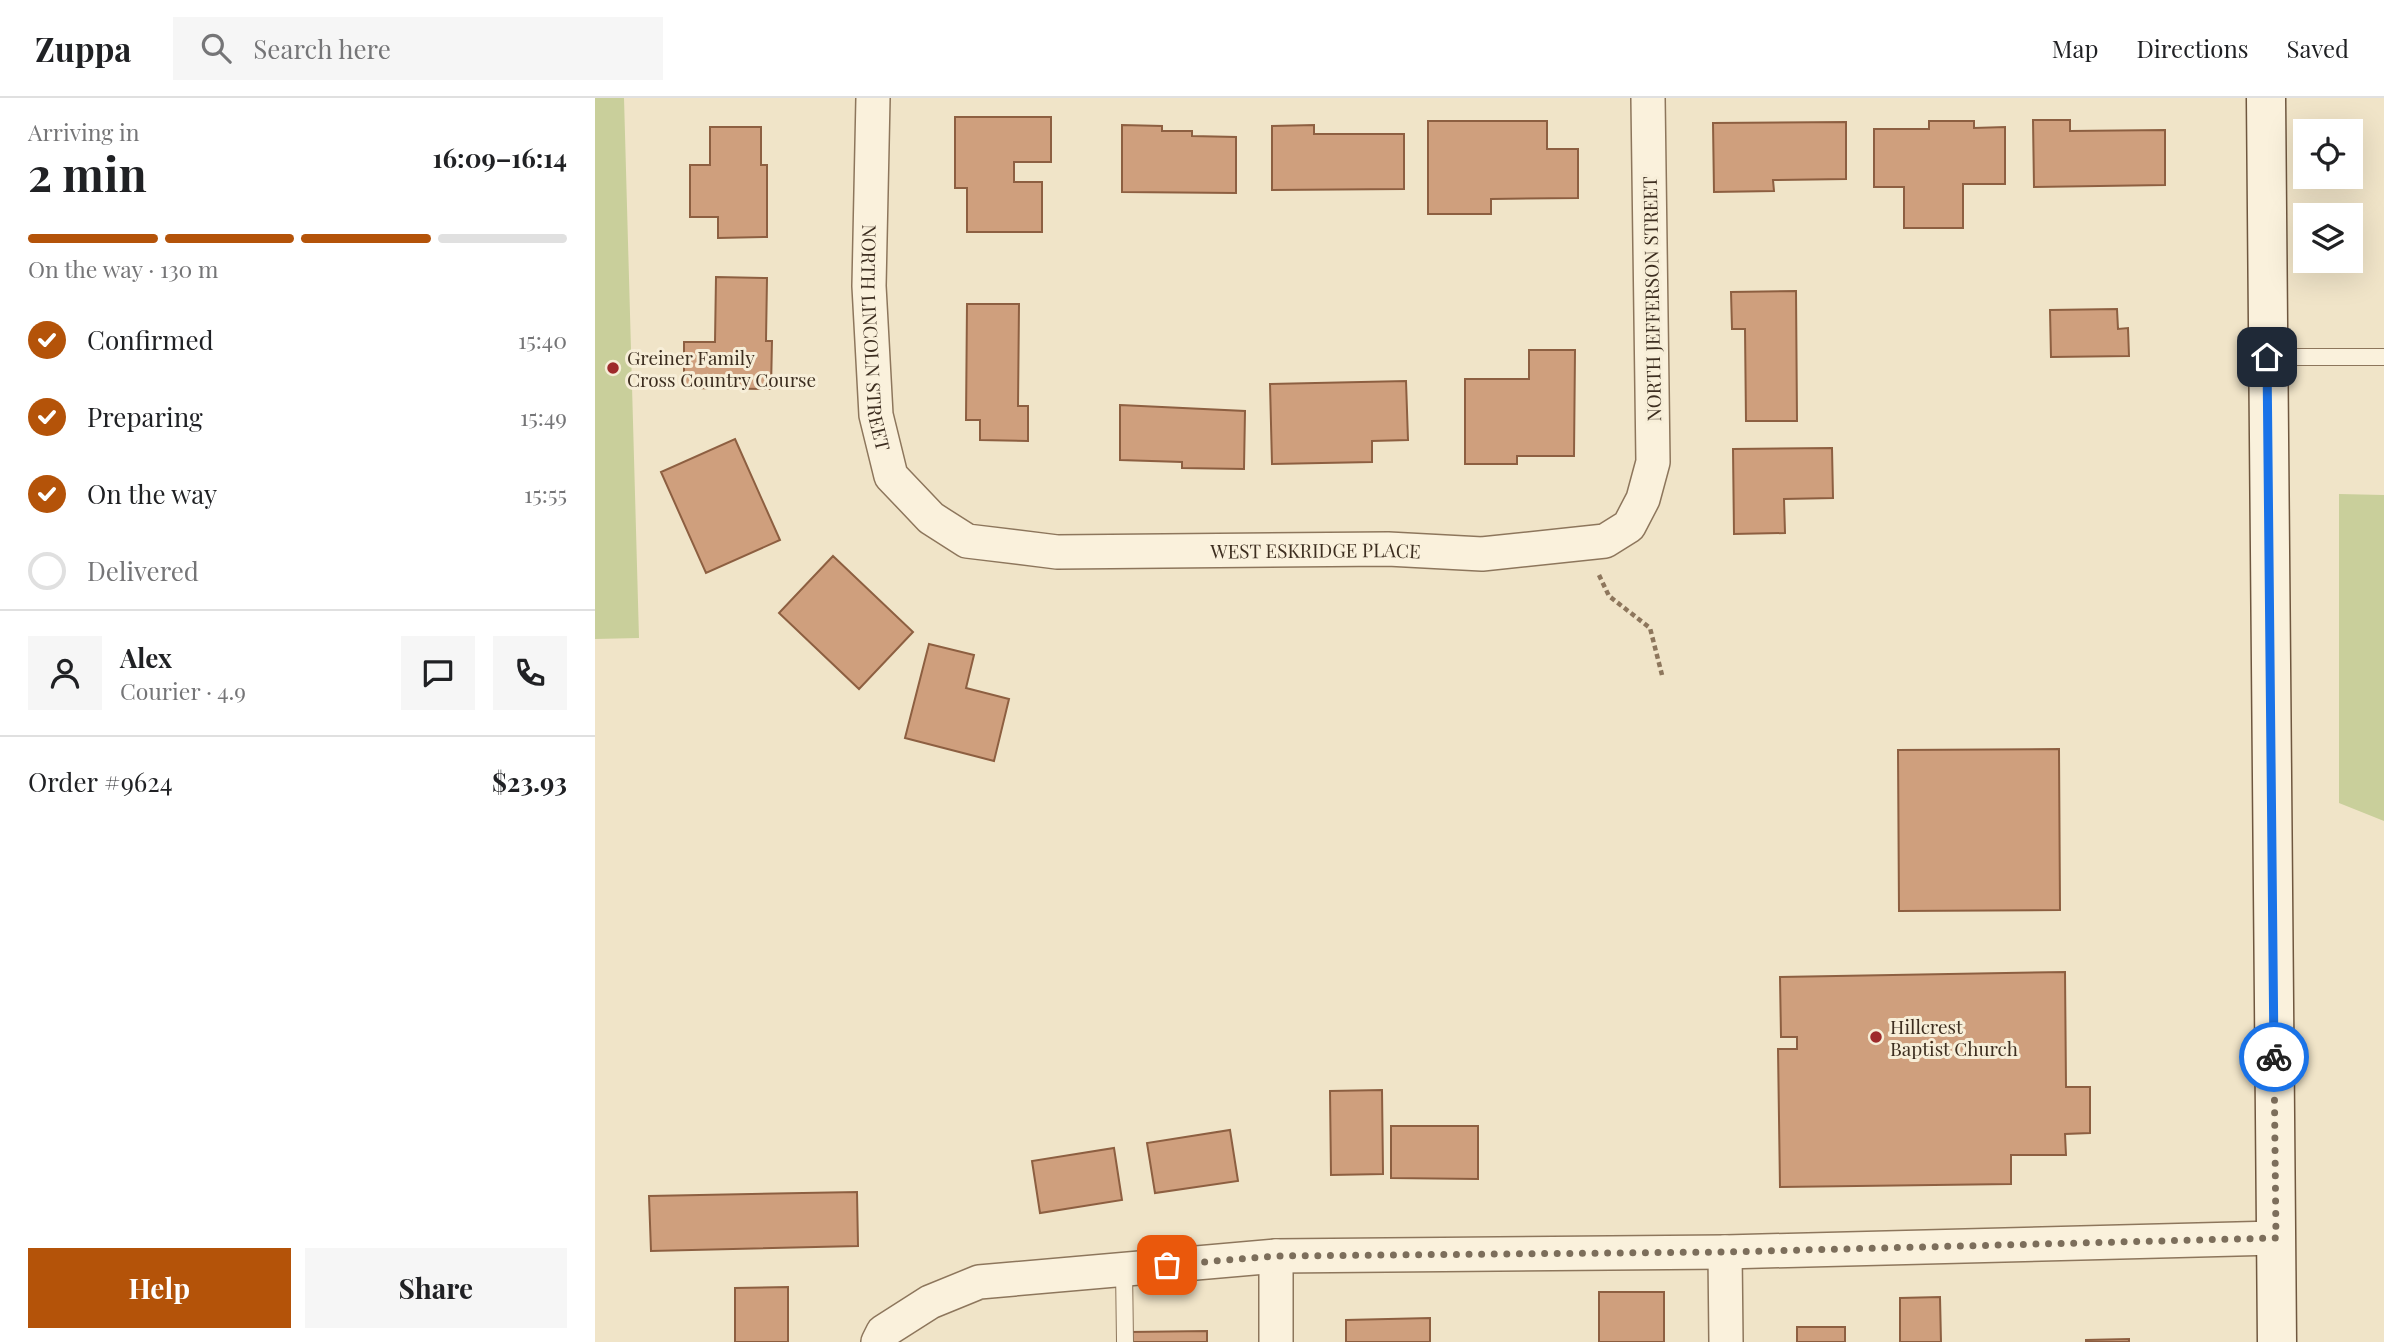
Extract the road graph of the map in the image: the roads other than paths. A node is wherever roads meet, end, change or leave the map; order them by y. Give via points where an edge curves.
1 (873, 98) edge
2 (1648, 98) edge
3 (2266, 98) edge
4 (2267, 357) junction
5 (2384, 357) edge
6 (1643, 499) joint
7 (967, 541) joint
8 (2276, 1238) junction
9 (1725, 1252) junction
10 (1276, 1256) junction
11 (1124, 1269) junction
12 (878, 1342) edge
13 (1125, 1342) edge
14 (1276, 1342) edge
15 (1726, 1342) edge
16 (2277, 1342) edge

1 - 7 street, NORTH LINCOLN STREET via 869,286 876,415 891,476 931,517
2 - 6 street, NORTH JEFFERSON STREET via 1653,462
3 - 4 main road
4 - 5 lane
4 - 8 main road
6 - 7 street, WEST ESKRIDGE PLACE via 1629,526 1605,541 1482,554 1374,549 1057,552
8 - 9 street
8 - 16 main road
9 - 10 street
9 - 15 street
10 - 11 street
10 - 14 street
11 - 12 street via 979,1282 930,1302 883,1332
11 - 13 lane

